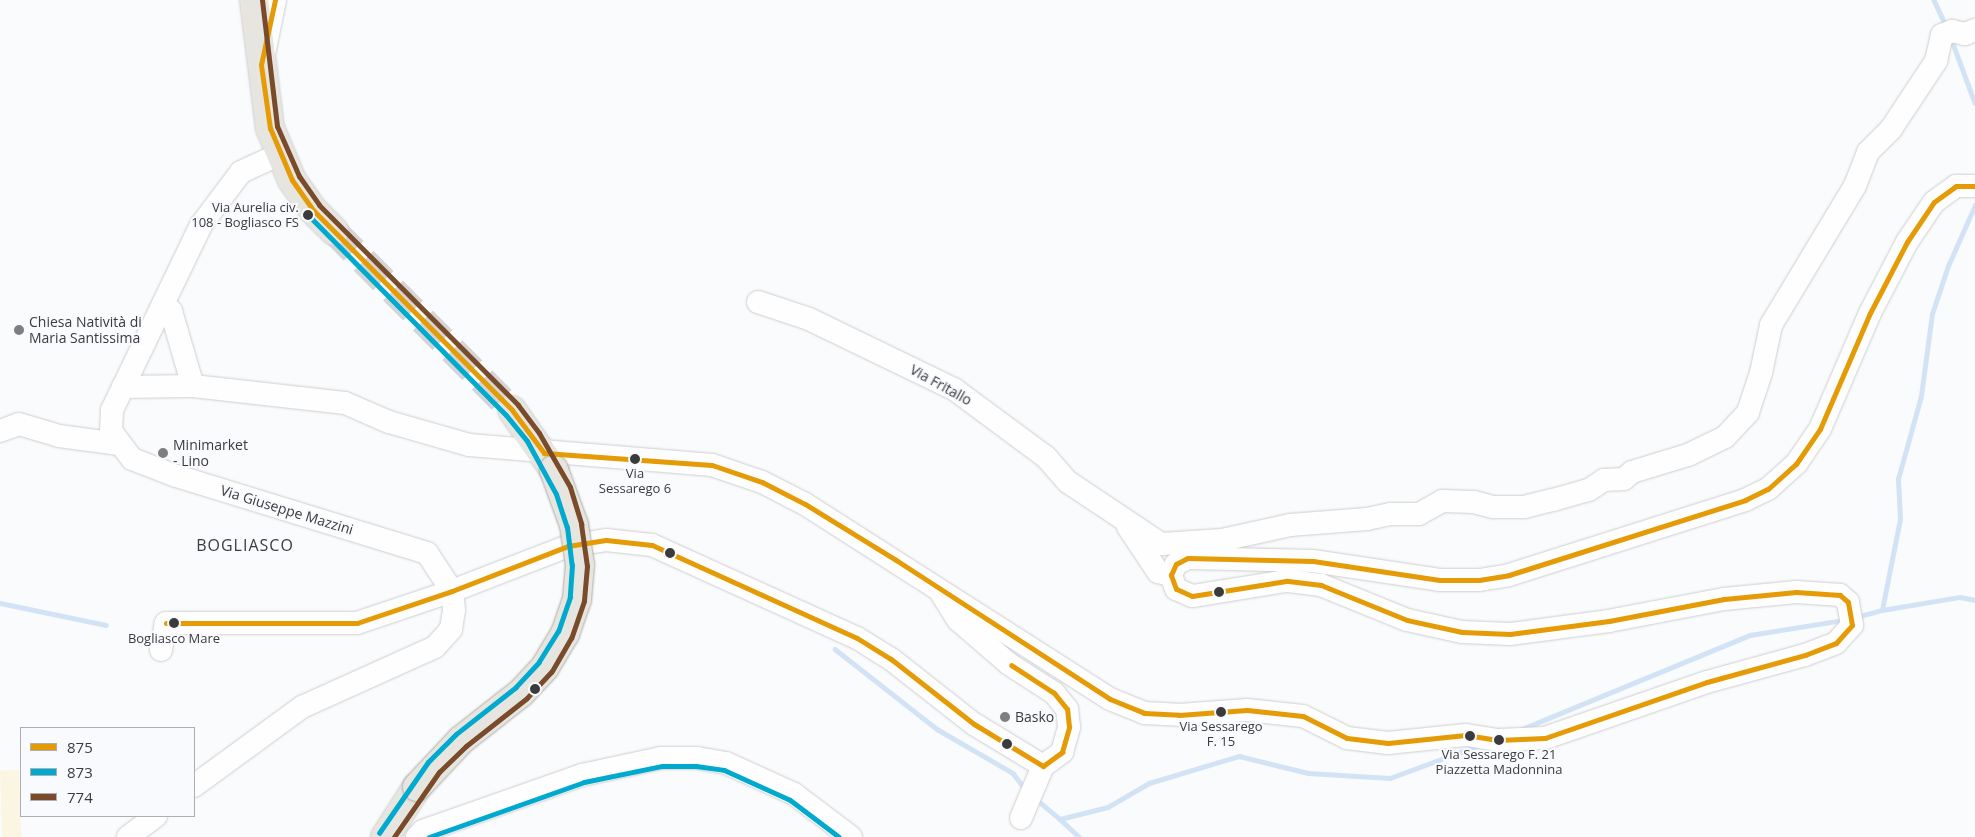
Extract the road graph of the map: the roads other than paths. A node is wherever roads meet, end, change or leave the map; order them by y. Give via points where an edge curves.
1 (254, 0) edge
2 (275, 0) edge
3 (1975, 30) edge
4 (261, 65) junction
5 (280, 154) junction
6 (1975, 186) edge
7 (334, 231) tunnel mouth
8 (758, 302) dead end
9 (163, 304) junction
10 (193, 386) junction
11 (122, 387) junction
12 (512, 410) tunnel mouth
13 (0, 431) edge
14 (119, 444) junction
15 (549, 461) junction
16 (1125, 522) junction
17 (1171, 575) junction
18 (936, 586) junction
19 (452, 592) junction
20 (161, 650) dead end
21 (195, 785) edge
22 (155, 817) edge
23 (128, 837) edge
24 (385, 837) edge
25 (417, 837) edge
26 (851, 837) edge

1 - 4 main road
2 - 4 street
3 - 16 street, Via Fritallo via 1966,34 1952,31 1942,35 1936,61 1890,129 1868,152 1855,186 1771,325 1761,373 1748,412 1725,437 1688,455 1632,472 1624,479 1604,480 1589,490 1524,507 1442,501 1419,514 1306,523 1222,540 1161,544
4 - 5 main road via 270,128
5 - 7 main road via 292,180 313,210
5 - 9 street, Via Giuseppe Mazzini via 246,168 233,180 201,224
6 - 17 street via 1956,186 1934,202 1907,242 1870,313 1820,430 1796,464 1768,488 1745,500 1509,575 1479,580 1440,580 1313,561 1188,558 1176,564
8 - 16 street, Via Fritallo via 810,319 954,389 1046,457 1068,482
9 - 10 street via 171,311
9 - 11 street, Via Giuseppe Mazzini
10 - 11 street
10 - 15 street via 345,403 389,422 469,445
11 - 14 street, Via Giuseppe Mazzini via 112,410 111,431
12 - 15 main road
13 - 14 street via 19,424 59,436
14 - 19 street, Via Giuseppe Mazzini via 132,459 176,476 427,553
15 - 18 street via 712,465 753,479 806,504
15 - 24 main road, bridge via 574,525 580,565 577,599 565,634 545,666 522,693 461,740 417,787
16 - 17 street via 1158,572
17 - 18 street via 1176,589 1192,596 1286,581 1321,585 1407,620 1462,632 1510,634 1609,621 1724,599 1796,592 1840,595 1848,602 1852,618 1836,643 1805,655 1707,682 1545,738 1498,740 1466,735 1388,743 1347,738 1304,716 1247,710 1179,715 1144,713 1110,699
18 - 19 street via 958,620 1004,660 1054,693 1066,709 1069,726 1062,752 1032,793 974,724 890,659 857,638 652,545 606,540 568,546
19 - 20 street via 357,623 162,617
19 - 21 street via 451,629 435,647 302,707
22 - 23 street
25 - 26 street via 424,831 582,775 661,758 696,758 734,766 794,794

